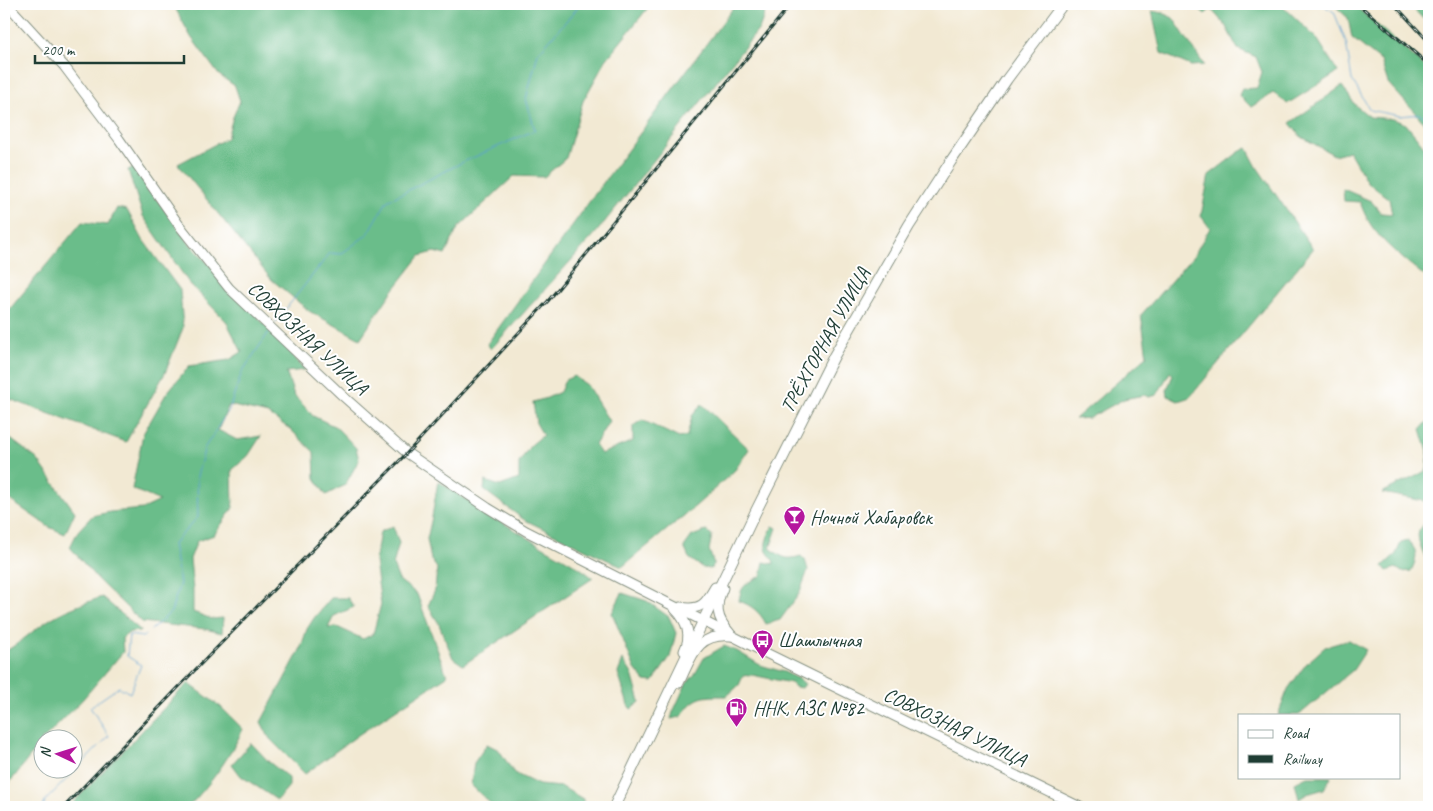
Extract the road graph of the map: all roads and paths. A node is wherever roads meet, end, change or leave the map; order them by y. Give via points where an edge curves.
1 (7, 4) edge
2 (1063, 4) edge
3 (756, 511) junction
4 (669, 604) junction
5 (704, 621) junction
6 (734, 636) junction
7 (655, 721) junction
8 (614, 807) edge
9 (1080, 807) edge

1 - 4 main road, СОВХОЗНАЯ УЛИЦА via 64,66 179,225 229,288 344,397 407,453 488,508 526,531
2 - 3 highway, ТРЁХГОРНАЯ УЛИЦА via 951,161 910,226 834,356
3 - 4 main road via 703,604 696,609
3 - 5 highway, ТРЁХГОРНАЯ УЛИЦА
3 - 6 main road via 718,605 720,621
4 - 5 main road, СОВХОЗНАЯ УЛИЦА
4 - 7 main road via 683,618 688,643
5 - 6 main road, СОВХОЗНАЯ УЛИЦА
5 - 7 highway, ТРЁХГОРНАЯ УЛИЦА
6 - 7 main road via 715,636 698,646 670,700
6 - 9 main road, СОВХОЗНАЯ УЛИЦА
7 - 8 highway, ТРЁХГОРНАЯ УЛИЦА

